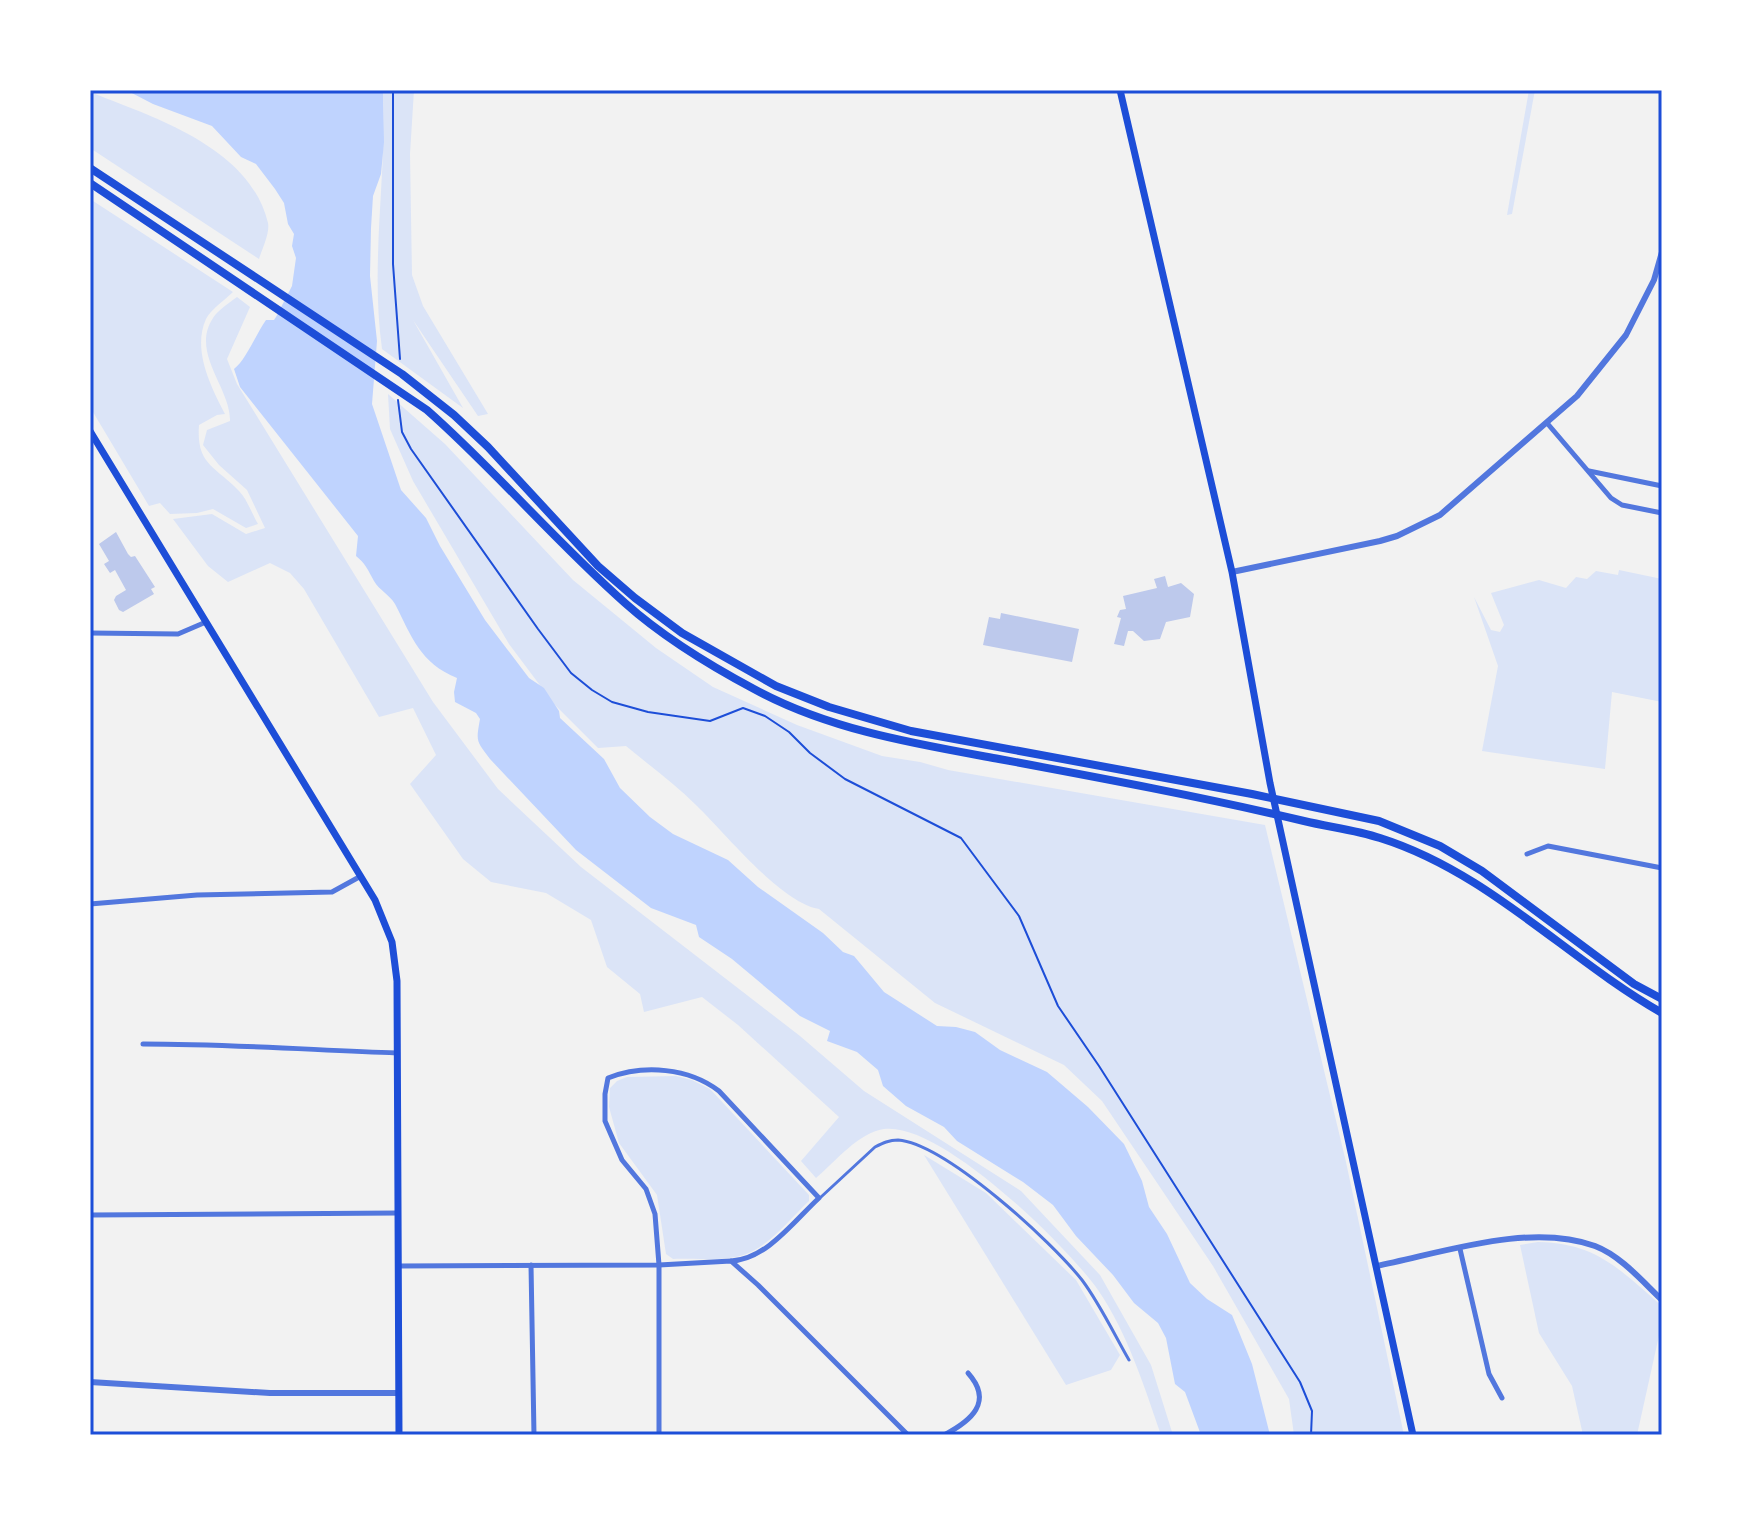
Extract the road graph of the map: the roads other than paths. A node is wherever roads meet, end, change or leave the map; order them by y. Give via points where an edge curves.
1 (1120, 90) edge
2 (90, 168) edge
3 (90, 183) edge
4 (1662, 252) edge
5 (1547, 423) junction
6 (90, 431) edge
7 (1588, 470) junction
8 (1662, 486) edge
9 (1662, 513) edge
10 (1232, 572) junction
11 (206, 622) junction
12 (90, 633) edge
13 (1273, 798) junction
14 (1277, 814) junction
15 (1527, 854) dead end
16 (1662, 868) edge
17 (361, 876) junction
18 (90, 904) edge
19 (1662, 999) edge
20 (1662, 1013) edge
21 (143, 1044) dead end
22 (397, 1053) junction
23 (819, 1198) junction
24 (398, 1213) junction
25 (90, 1215) edge
26 (1460, 1249) junction
27 (731, 1261) junction
28 (531, 1265) junction
29 (659, 1265) junction
30 (398, 1266) junction
31 (1376, 1266) junction
32 (1662, 1300) edge
33 (1129, 1360) dead end
34 (968, 1373) dead end
35 (90, 1382) edge
36 (399, 1393) junction
37 (1502, 1398) dead end
38 (399, 1435) edge
39 (534, 1435) edge
40 (659, 1435) edge
41 (908, 1435) edge
42 (944, 1435) edge
43 (1413, 1435) edge

1 - 10 main road
2 - 13 main road via 435,400 635,598 694,641 776,686 911,731
3 - 14 main road via 427,410 625,603 684,648 756,691 840,725 932,748
4 - 5 street via 1626,335 1577,396
5 - 7 street
5 - 10 street via 1440,515 1397,536
6 - 11 main road
7 - 8 street
7 - 9 street via 1615,501
10 - 13 main road
11 - 12 street via 178,634
11 - 17 main road
13 - 14 main road
13 - 19 main road via 1379,821 1440,846
14 - 20 main road via 1381,838 1433,859 1475,882
14 - 31 main road
15 - 16 street via 1548,846
17 - 18 street via 332,892
17 - 22 main road via 392,942
21 - 22 street
22 - 24 main road
23 - 27 street via 766,1248
23 - 29 street via 702,1078 680,1072 625,1072 608,1078 605,1121 622,1160 646,1189 655,1214
23 - 33 lane via 884,1142 903,1141 925,1150 1002,1200 1072,1270
24 - 25 street
24 - 30 main road
26 - 31 street
26 - 32 street via 1542,1236 1595,1246
26 - 37 street via 1489,1374
27 - 29 street
27 - 41 street
28 - 29 street
28 - 30 street
28 - 39 street
29 - 40 street
30 - 36 main road
31 - 43 main road
34 - 42 street via 977,1382 976,1413
35 - 36 street via 270,1393
36 - 38 main road

